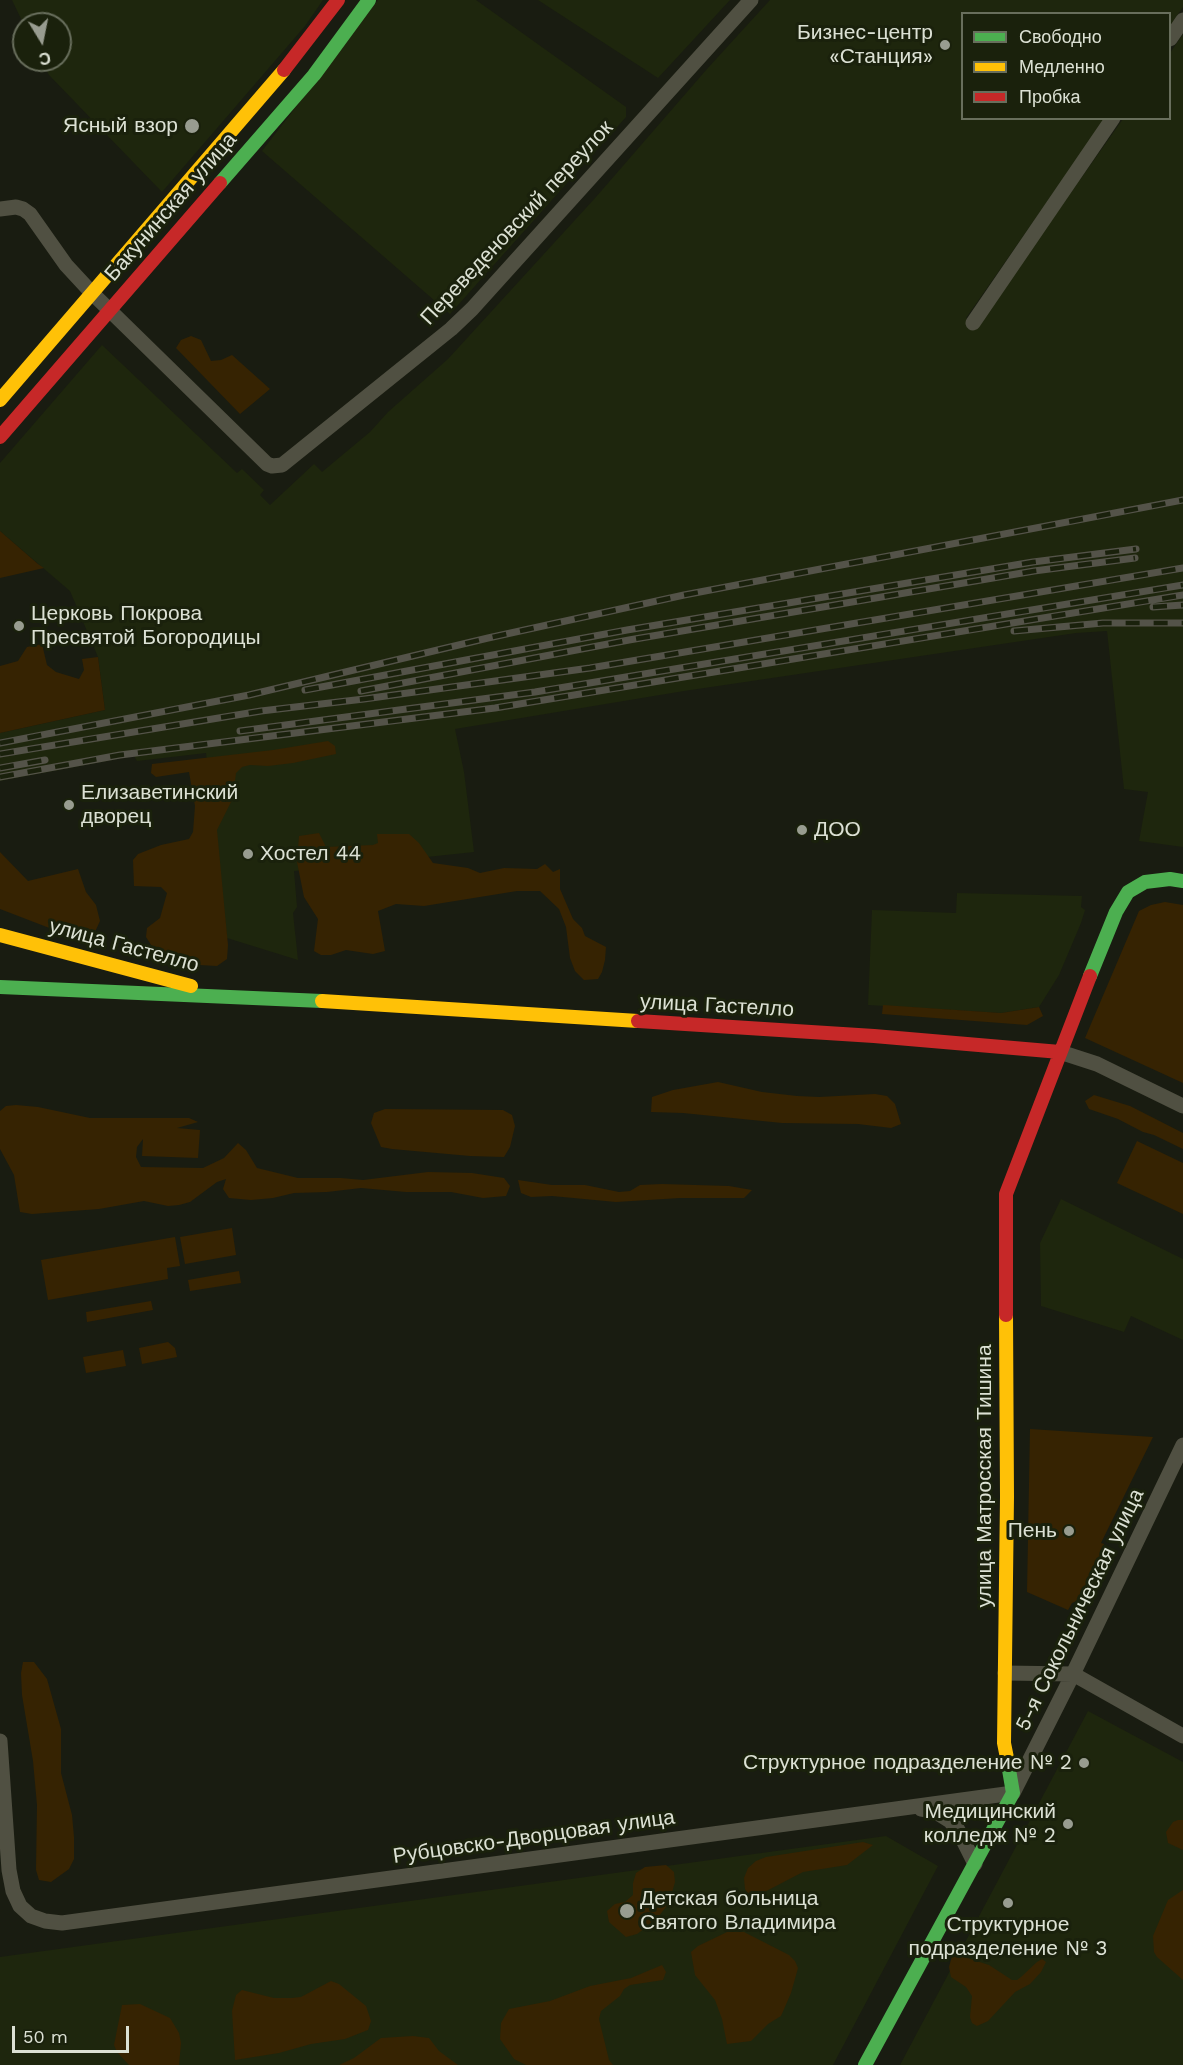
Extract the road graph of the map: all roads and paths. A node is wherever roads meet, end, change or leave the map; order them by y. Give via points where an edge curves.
1 (338, 0) edge
2 (369, 0) edge
3 (751, 0) edge
4 (1183, 20) edge
5 (1171, 38) edge
6 (1112, 120) edge
7 (0, 209) edge
8 (92, 292) junction
9 (111, 309) junction
10 (973, 323) dead end
11 (0, 400) edge
12 (0, 437) edge
13 (1183, 881) edge
14 (0, 935) edge
15 (0, 987) edge
16 (237, 996) junction
17 (1060, 1052) junction
18 (1183, 1106) edge
19 (1183, 1445) edge
20 (1005, 1673) junction
21 (1073, 1674) junction
22 (1183, 1736) edge
23 (0, 1741) edge
24 (1013, 1793) junction
25 (912, 1807) junction
26 (975, 1864) junction
27 (865, 2065) edge

1 - 8 street, Бакунинская улица via 272,85
2 - 9 street, Бакунинская улица via 314,75
3 - 9 street, Переведеновский переулок via 472,309 282,465 267,464
4 - 5 street
6 - 10 street
7 - 8 street, Переведеновский переулок via 16,207 30,214 66,265
8 - 9 street, Переведеновский переулок
8 - 11 street, Бакунинская улица
9 - 12 street, Бакунинская улица
13 - 17 street, улица Матросская Тишина via 1145,882 1128,892 1116,912
14 - 16 street, улица Гастелло
15 - 16 street, улица Гастелло
16 - 17 street, улица Гастелло via 874,1036
17 - 18 street, улица Гастелло via 1097,1064
17 - 20 street, улица Матросская Тишина via 1006,1194
19 - 21 street, 5-я Сокольническая улица
20 - 21 street
20 - 24 street, улица Матросская Тишина via 1004,1743
21 - 22 street
21 - 24 street, 5-я Сокольническая улица
23 - 25 street, Рубцовско-Дворцовая улица via 13,1892 31,1916 62,1923
24 - 25 street, Рубцовско-Дворцовая улица
24 - 26 street
25 - 26 street via 934,1811 950,1821
26 - 27 street

